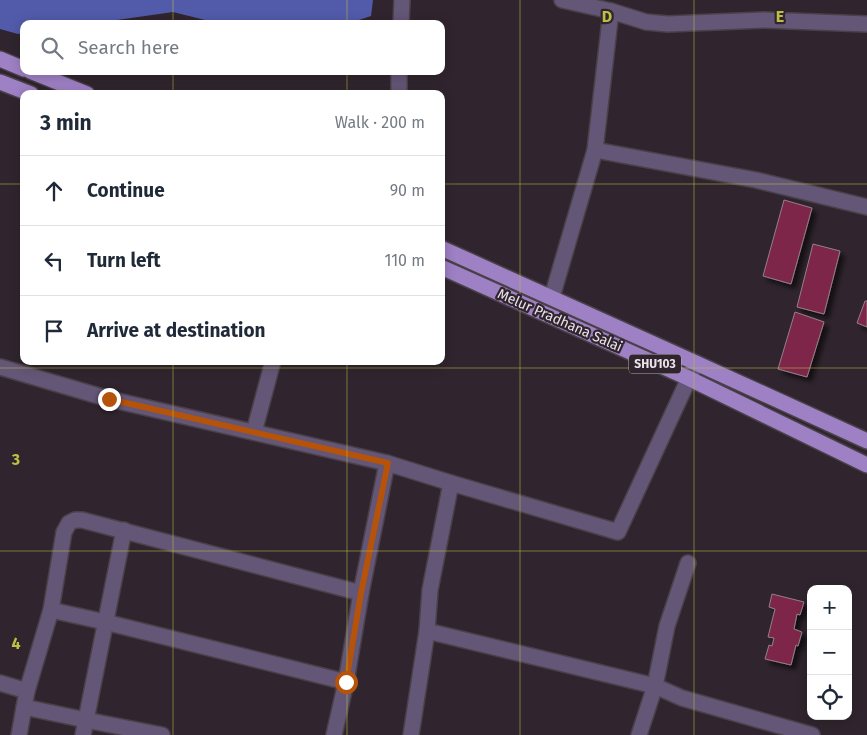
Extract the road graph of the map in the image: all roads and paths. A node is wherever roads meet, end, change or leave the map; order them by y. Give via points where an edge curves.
1 (402, 0) edge
2 (562, 0) edge
3 (612, 11) junction
4 (401, 20) edge
5 (867, 24) edge
6 (0, 59) edge
7 (20, 67) edge
8 (40, 75) edge
9 (400, 75) edge
10 (0, 82) edge
11 (21, 90) edge
12 (77, 90) edge
13 (399, 90) edge
14 (595, 150) junction
15 (867, 207) edge
16 (445, 250) edge
17 (445, 269) edge
18 (552, 297) junction
19 (696, 363) junction
20 (273, 365) edge
21 (0, 367) edge
22 (688, 378) junction
23 (254, 432) junction
24 (867, 441) edge
25 (388, 463) junction
26 (867, 465) edge
27 (451, 483) junction
28 (124, 530) junction
29 (688, 563) dead end
30 (361, 593) junction
31 (51, 610) junction
32 (105, 622) junction
33 (428, 631) junction
34 (346, 682) junction
35 (0, 683) edge
36 (655, 686) junction
37 (27, 692) junction
38 (24, 707) junction
39 (86, 720) junction
40 (19, 735) edge
41 (83, 735) edge
42 (162, 735) edge
43 (334, 735) edge
44 (411, 735) edge
45 (639, 735) edge
46 (812, 735) edge

1 - 4 street
2 - 3 street
3 - 5 street via 646,22 668,24 764,20
3 - 14 street
6 - 7 main road
8 - 12 main road
9 - 13 street
10 - 11 main road
14 - 15 street via 756,180
14 - 18 street
16 - 18 main road, Melur Pradhana Salai / SHU103
17 - 22 main road, Melur Pradhana Salai / SHU103
18 - 19 main road, Melur Pradhana Salai / SHU103
19 - 22 street
19 - 24 main road, Melur Pradhana Salai / SHU103
20 - 23 street
21 - 23 street via 109,399
22 - 26 main road, Melur Pradhana Salai / SHU103
22 - 27 street via 618,532
23 - 25 street
25 - 27 street
25 - 30 street
27 - 33 street via 430,590
28 - 30 street
28 - 31 street via 82,520 69,523 64,532
28 - 32 street
29 - 36 street via 667,626
30 - 34 street
31 - 32 street
31 - 37 street
32 - 34 street
32 - 39 street
33 - 36 street
33 - 44 street
34 - 43 street
35 - 37 street
36 - 45 street
36 - 46 street via 682,698
37 - 38 street
38 - 39 street
38 - 40 street
39 - 41 street
39 - 42 street

